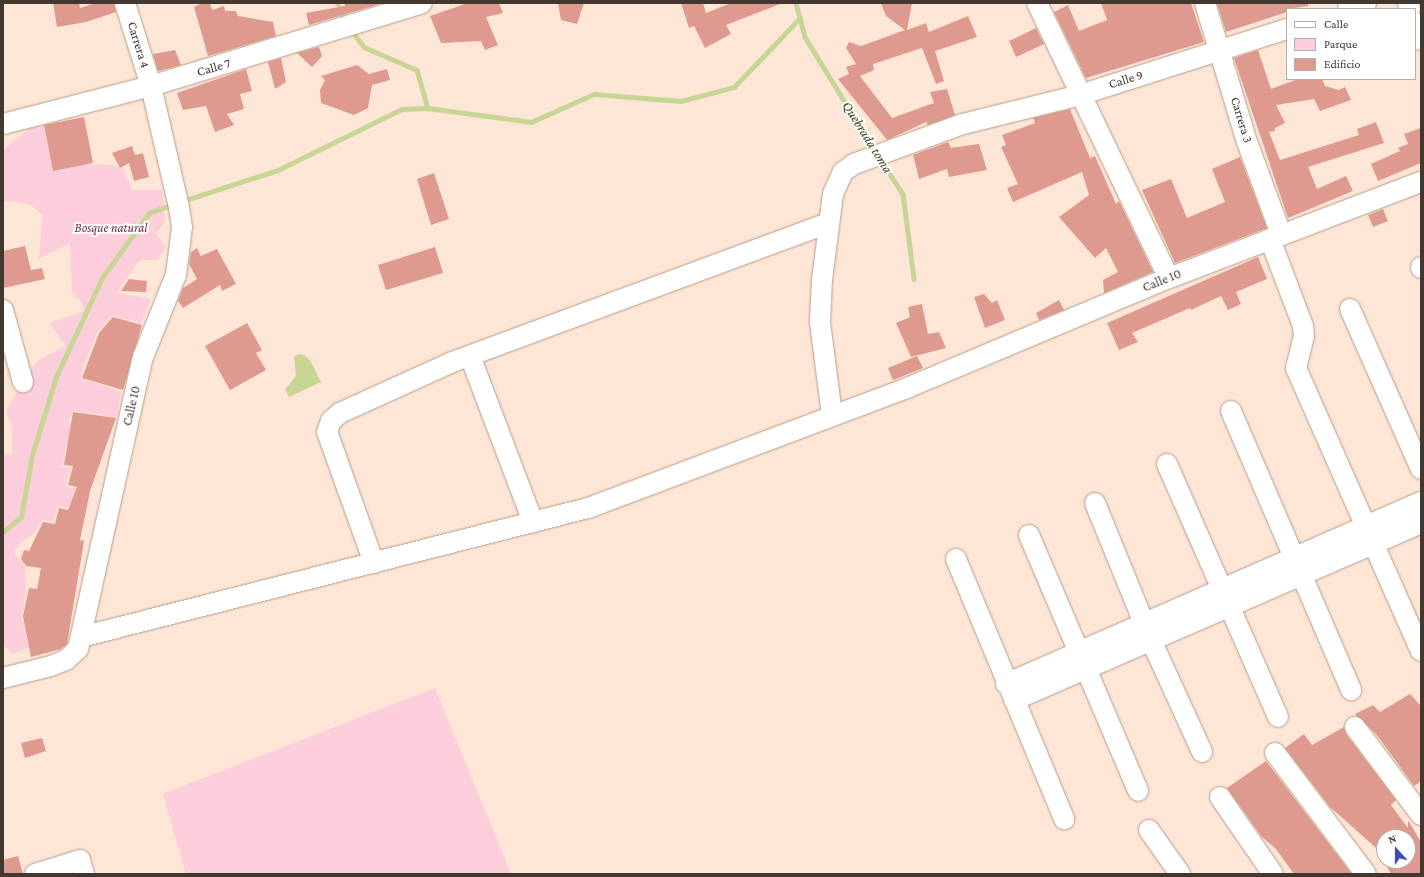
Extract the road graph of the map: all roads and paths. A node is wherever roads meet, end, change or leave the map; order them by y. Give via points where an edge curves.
1 (125, 3) edge
2 (422, 3) edge
3 (1037, 3) edge
4 (1206, 3) edge
5 (1366, 3) edge
6 (1351, 8) edge
7 (1416, 26) edge
8 (1286, 29) edge
9 (1421, 40) edge
10 (1220, 51) junction
11 (151, 86) junction
12 (1080, 95) junction
13 (3, 124) edge
14 (1421, 182) edge
15 (828, 223) junction
16 (1276, 237) junction
17 (1168, 278) junction
18 (1350, 309) dead end
19 (5, 322) edge
20 (470, 356) junction
21 (23, 382) dead end
22 (1231, 411) dead end
23 (832, 415) junction
24 (1166, 464) dead end
25 (1421, 469) edge
26 (1421, 502) edge
27 (1096, 503) dead end
28 (533, 522) junction
29 (1421, 523) edge
30 (1029, 535) dead end
31 (1370, 535) junction
32 (956, 559) dead end
33 (374, 563) junction
34 (1298, 567) junction
35 (1225, 599) junction
36 (1148, 632) junction
37 (81, 637) junction
38 (1421, 652) edge
39 (1082, 661) junction
40 (3, 678) edge
41 (1351, 690) dead end
42 (1010, 692) junction
43 (1278, 717) dead end
44 (1355, 727) dead end
45 (1202, 752) dead end
46 (1275, 753) dead end
47 (1138, 791) dead end
48 (1220, 797) dead end
49 (1421, 815) edge
50 (1064, 819) dead end
51 (1149, 830) dead end
52 (82, 867) edge
53 (35, 874) edge
54 (1180, 874) edge
55 (1272, 874) edge
56 (1366, 874) edge

1 - 11 street, Carrera 4
2 - 11 street, Calle 7
3 - 12 street
4 - 10 street, Carrera 3
5 - 6 street
7 - 9 street
8 - 10 street, Calle 9
10 - 12 street, Calle 9
10 - 16 street, Carrera 3
11 - 13 street, Calle 7
11 - 37 street, Calle 10 via 182,227 176,276 143,357
12 - 15 street, Calle 9 via 963,124 854,164 843,172 833,194
12 - 17 street
14 - 16 street, Calle 10
15 - 20 street
15 - 23 street, Calle 9 via 820,322
16 - 17 street, Calle 10
16 - 31 street, Carrera 3 via 1303,326 1296,368
17 - 23 street, Calle 10 via 907,388
18 - 25 street
19 - 21 street
20 - 28 street
20 - 33 street via 340,413 331,421 327,432 330,443
22 - 34 street
23 - 28 street, Calle 10 via 588,508
24 - 35 street
26 - 31 street
27 - 36 street
28 - 33 street, Calle 10
29 - 31 street
30 - 39 street
31 - 34 street
31 - 38 street, Carrera 3
32 - 42 street
33 - 37 street, Calle 10
34 - 35 street
34 - 41 street
35 - 36 street
35 - 43 street
36 - 39 street
36 - 45 street
37 - 40 street, Calle 10 via 78,649 66,660
39 - 42 street
39 - 47 street
42 - 50 street
44 - 49 street
46 - 56 street
48 - 55 street
51 - 54 street
52 - 53 street

